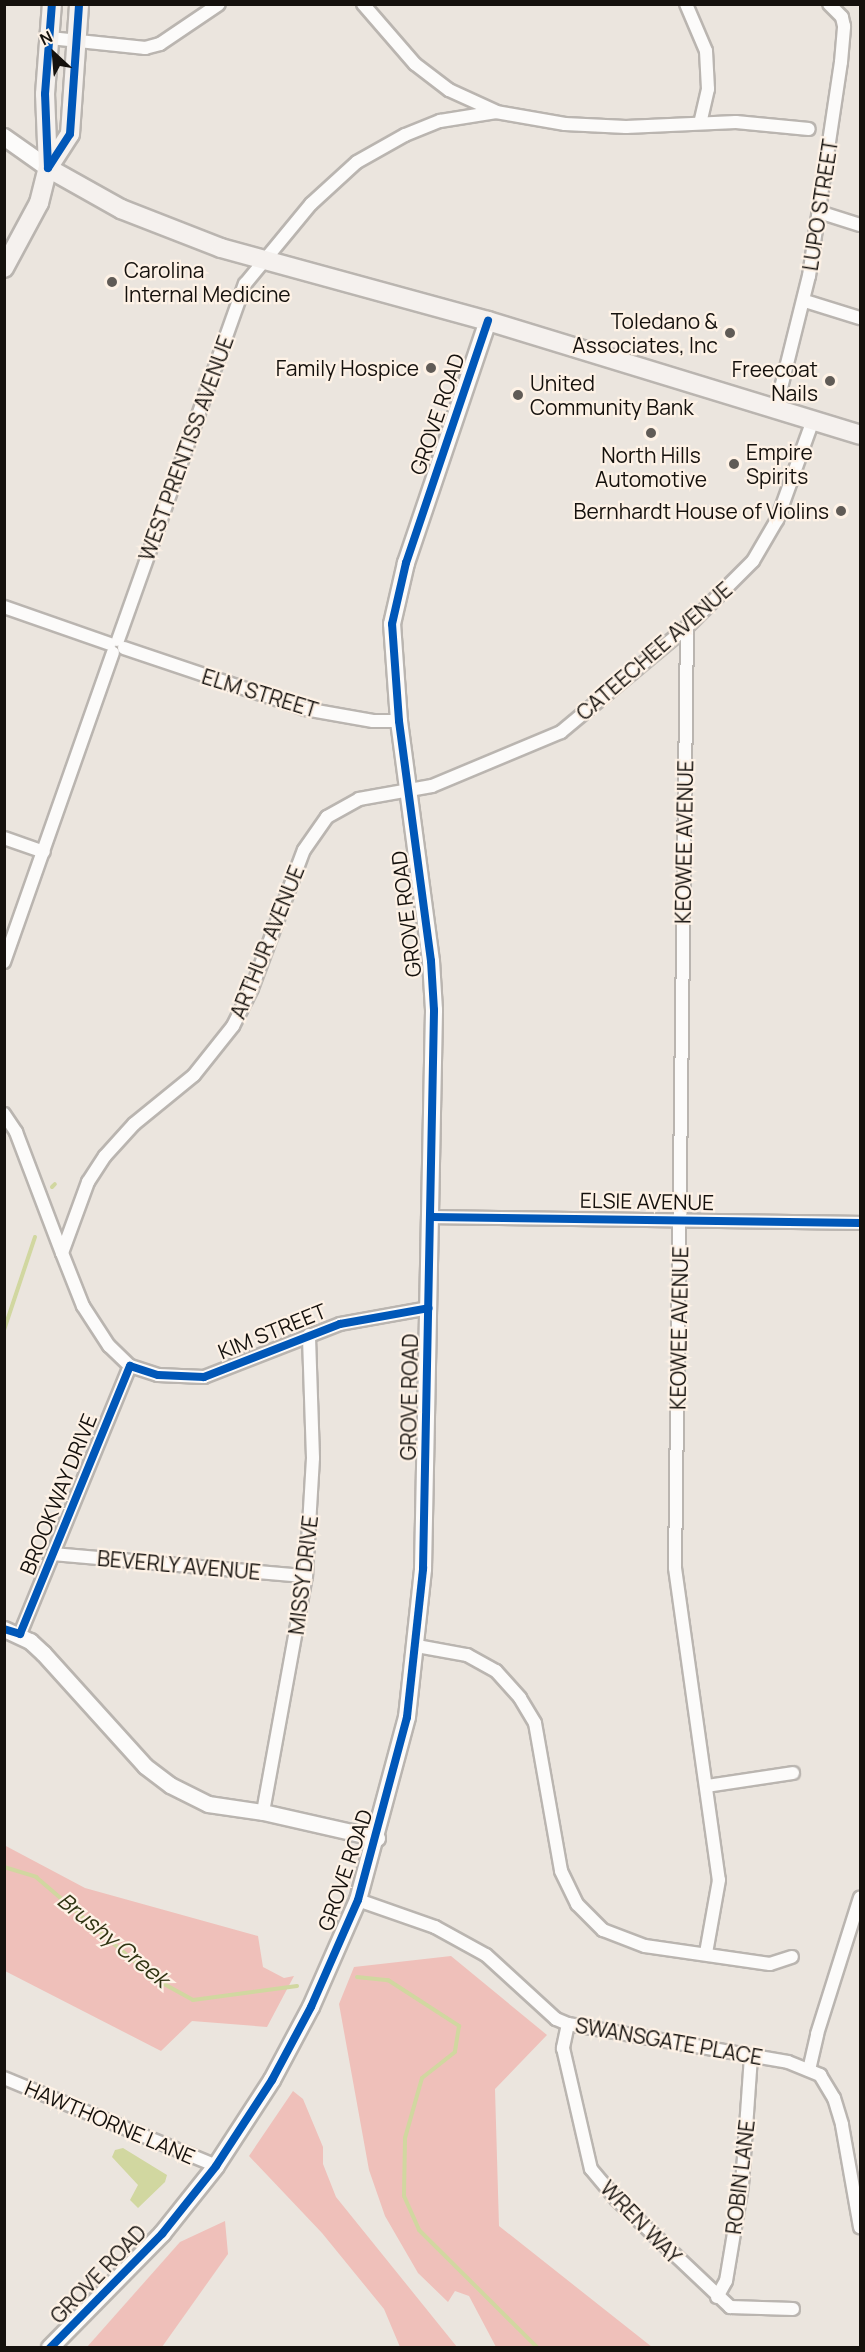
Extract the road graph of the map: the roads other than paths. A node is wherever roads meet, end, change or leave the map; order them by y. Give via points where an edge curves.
1 (52, 4) edge
2 (79, 4) edge
3 (219, 4) edge
4 (363, 4) edge
5 (686, 4) edge
6 (829, 4) edge
7 (50, 38) junction
8 (78, 42) junction
9 (496, 112) junction
10 (700, 123) junction
11 (809, 129) dead end
12 (4, 137) edge
13 (48, 168) junction
14 (819, 212) junction
15 (861, 225) edge
16 (262, 260) junction
17 (4, 268) edge
18 (805, 301) junction
19 (861, 318) edge
20 (489, 321) junction
21 (776, 408) junction
22 (813, 420) junction
23 (861, 435) edge
24 (4, 607) edge
25 (687, 627) junction
26 (116, 646) junction
27 (399, 721) junction
28 (409, 789) junction
29 (4, 838) edge
30 (44, 852) junction
31 (4, 962) edge
32 (4, 1114) edge
33 (432, 1217) junction
34 (681, 1220) junction
35 (861, 1223) edge
36 (62, 1253) junction
37 (429, 1308) junction
38 (309, 1335) junction
39 (130, 1366) junction
40 (53, 1554) junction
41 (306, 1576) junction
42 (4, 1629) edge
43 (20, 1634) junction
44 (417, 1646) junction
45 (793, 1773) dead end
46 (708, 1786) junction
47 (263, 1812) junction
48 (377, 1838) junction
49 (861, 1898) edge
50 (358, 1900) junction
51 (706, 1953) junction
52 (792, 1957) dead end
53 (568, 2024) junction
54 (752, 2055) junction
55 (809, 2070) junction
56 (4, 2078) edge
57 (216, 2166) junction
58 (857, 2176) edge
59 (861, 2228) edge
60 (717, 2297) junction
61 (793, 2309) dead end
62 (50, 2348) edge

1 - 7 main road
2 - 8 main road
3 - 8 street via 160,44 145,48
4 - 9 street via 416,64 449,90
5 - 10 street via 706,51 708,88
6 - 14 street, LUPO STREET via 842,16 844,26
7 - 8 street
7 - 13 main road via 45,138
8 - 13 main road via 70,134
9 - 10 street via 606,126
9 - 16 street, WEST PRENTISS AVENUE via 440,121 374,151 319,196
10 - 11 street via 773,124
12 - 13 main road
13 - 16 main road via 162,228
13 - 17 main road via 39,203
14 - 15 street
14 - 18 street, LUPO STREET
16 - 20 main road
16 - 26 street, WEST PRENTISS AVENUE via 245,284
18 - 19 street
18 - 21 street, LUPO STREET
20 - 21 main road
20 - 27 main road, GROVE ROAD via 400,585 392,624
21 - 22 main road
22 - 23 main road
22 - 25 street, CATEECHEE AVENUE via 767,540 738,578
24 - 26 street, ELM STREET
25 - 28 street, CATEECHEE AVENUE via 561,732 432,786
25 - 34 street, KEOWEE AVENUE
26 - 27 street, ELM STREET via 305,709 363,720
26 - 30 street, WEST PRENTISS AVENUE
27 - 28 main road, GROVE ROAD
28 - 33 main road, GROVE ROAD via 432,961
28 - 36 street, ARTHUR AVENUE via 346,805 313,833 233,1026 194,1075 134,1124 105,1156 88,1182
29 - 30 street
30 - 31 street, WEST PRENTISS AVENUE
32 - 36 street via 16,1132
33 - 34 street, ELSIE AVENUE
33 - 37 main road, GROVE ROAD
34 - 35 street, ELSIE AVENUE
34 - 46 street, KEOWEE AVENUE via 675,1568
36 - 39 street via 94,1327
37 - 38 street, KIM STREET via 358,1320
37 - 44 main road, GROVE ROAD via 423,1569
38 - 39 street, KIM STREET via 204,1377 158,1375
38 - 41 street, MISSY DRIVE via 313,1458
39 - 40 street, BROOKWAY DRIVE
40 - 41 street, BEVERLY AVENUE
40 - 43 street, BROOKWAY DRIVE
41 - 47 street, MISSY DRIVE
42 - 43 street
43 - 47 street via 43,1653 137,1758 170,1785 208,1804
44 - 48 main road, GROVE ROAD via 407,1717
44 - 51 street via 467,1655 496,1671 520,1698 535,1723 561,1871 577,1904 603,1930 645,1946
45 - 46 street
46 - 51 street, KEOWEE AVENUE via 719,1880
47 - 48 street
48 - 50 main road, GROVE ROAD
49 - 55 street
50 - 53 street, SWANSGATE PLACE via 435,1928 486,1955 556,2019
50 - 57 main road, GROVE ROAD via 311,2007 272,2080
51 - 52 street via 770,1964
53 - 54 street, SWANSGATE PLACE
53 - 60 street, WREN WAY via 563,2048 591,2169
54 - 55 street, SWANSGATE PLACE
54 - 60 street, ROBIN LANE via 742,2185 726,2281
55 - 58 street via 820,2075 834,2098
56 - 57 street, HAWTHORNE LANE
57 - 62 main road, GROVE ROAD via 133,2267
58 - 59 street
60 - 61 street, WREN WAY via 730,2307

